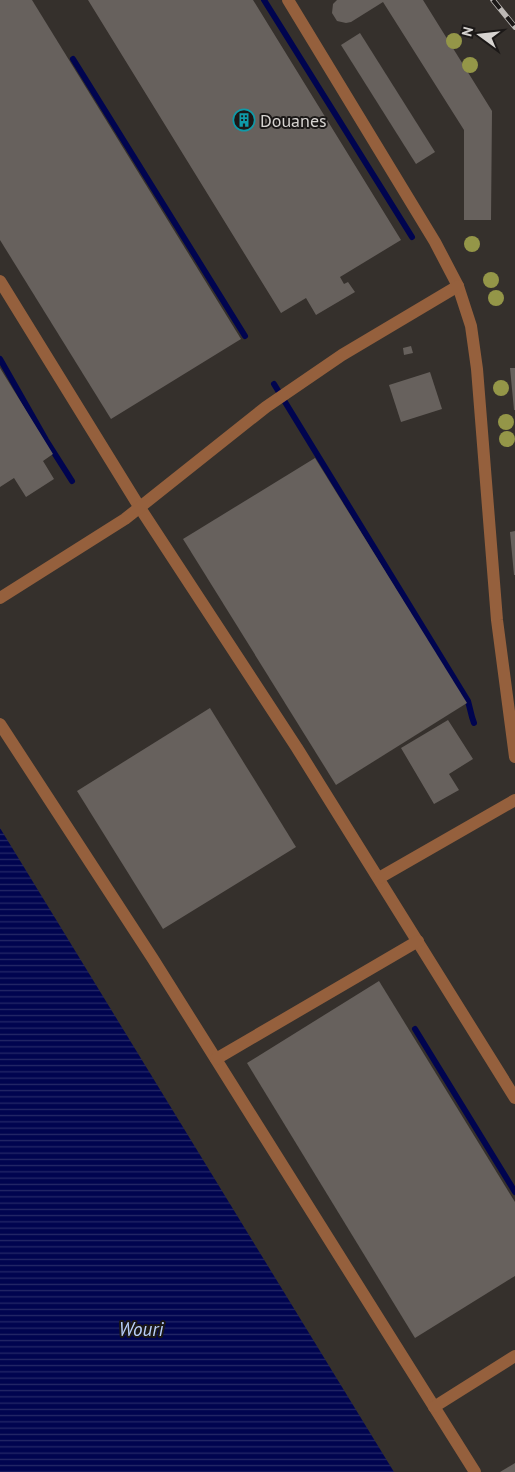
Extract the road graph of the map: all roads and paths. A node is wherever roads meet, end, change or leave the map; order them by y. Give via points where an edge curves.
1 (288, 0) edge
2 (0, 281) edge
3 (458, 286) junction
4 (140, 508) junction
5 (0, 598) edge
6 (0, 724) edge
7 (515, 757) edge
8 (515, 800) edge
9 (379, 878) junction
10 (418, 941) junction
11 (216, 1059) junction
12 (515, 1098) edge
13 (515, 1356) edge
14 (434, 1407) junction
15 (475, 1472) edge

1 - 3 street via 435,242
2 - 4 street
3 - 4 street via 342,355 266,407
3 - 7 street via 471,326 477,369 497,620
4 - 5 street
4 - 9 street
6 - 11 street
8 - 9 street
9 - 10 street
10 - 11 street
10 - 12 street
11 - 14 street
13 - 14 street
14 - 15 street

